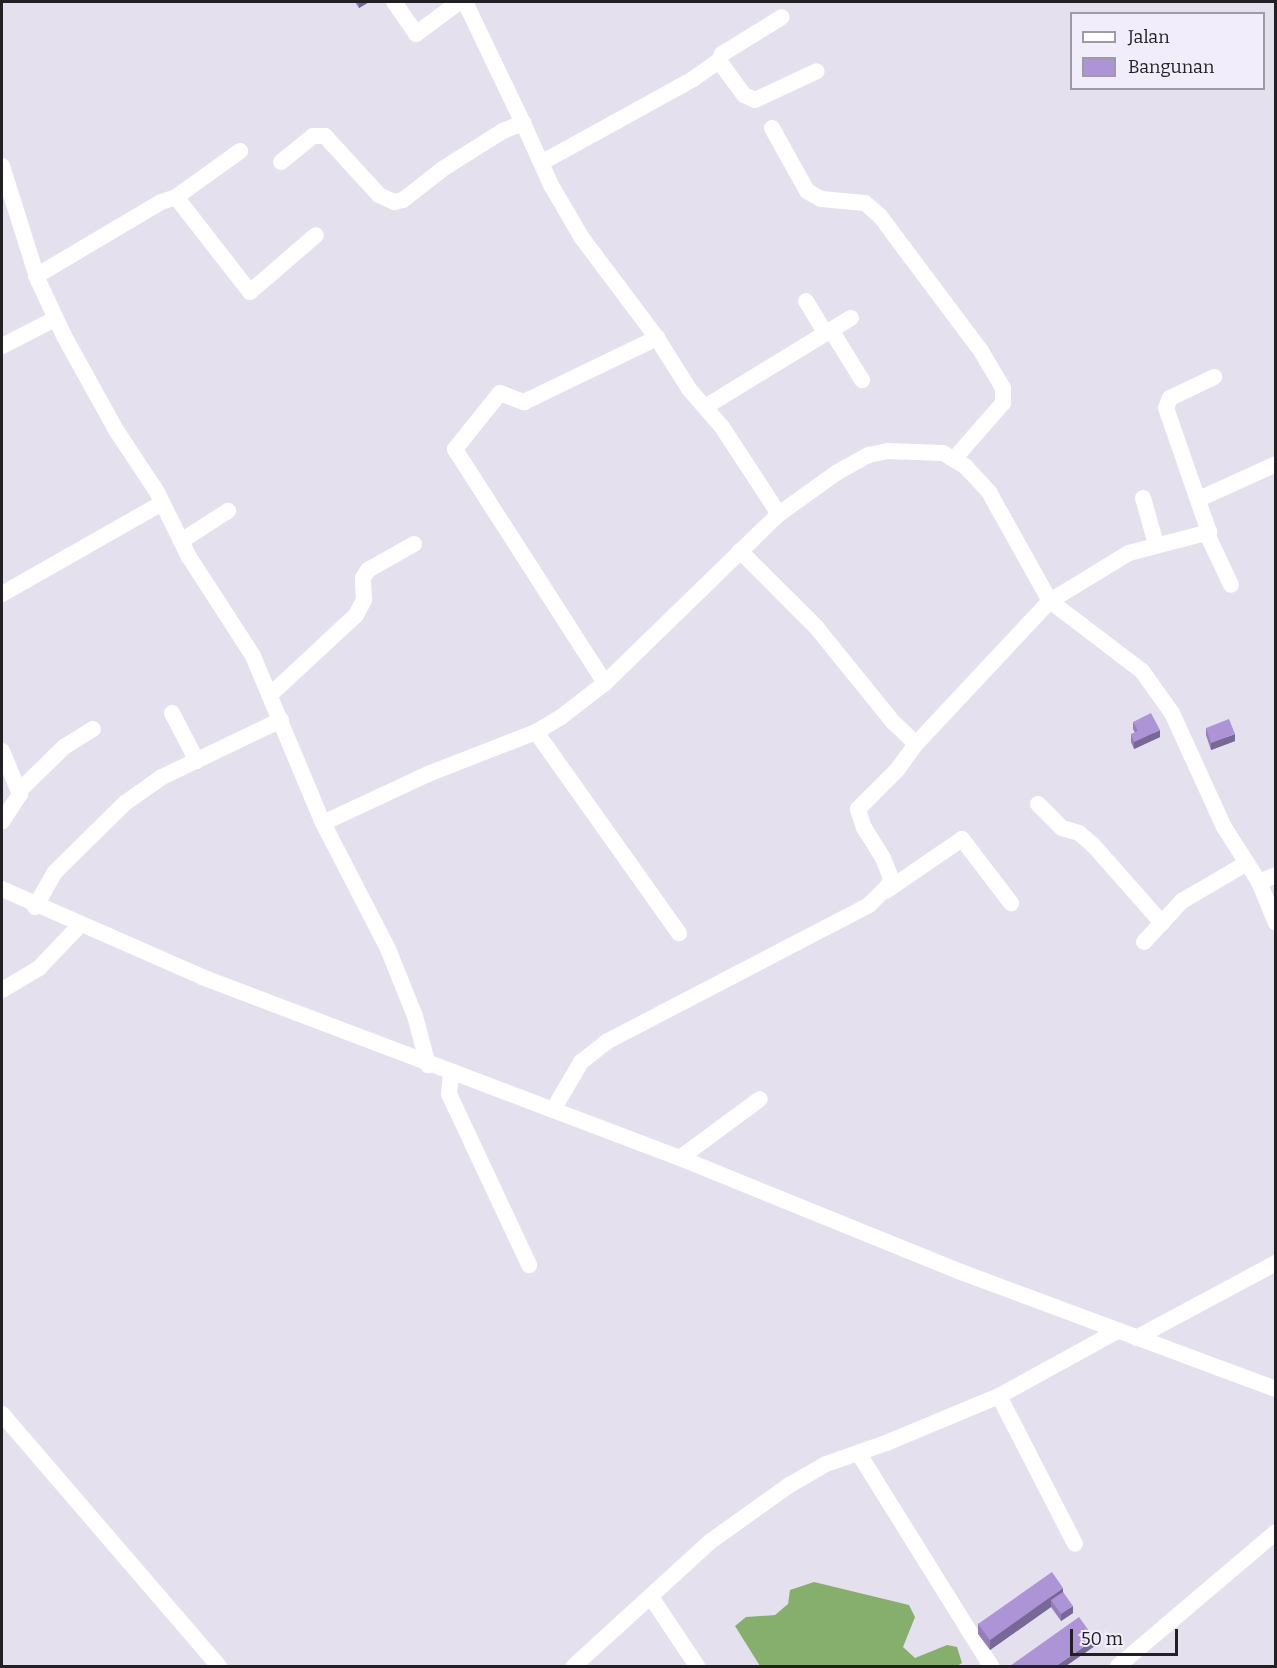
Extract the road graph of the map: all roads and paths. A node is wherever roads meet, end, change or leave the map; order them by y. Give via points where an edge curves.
1 (394, 2) edge
2 (459, 2) edge
3 (465, 2) edge
4 (782, 17) dead end
5 (719, 61) junction
6 (817, 71) dead end
7 (523, 123) junction
8 (772, 128) dead end
9 (240, 151) dead end
10 (281, 162) dead end
11 (541, 163) junction
12 (2, 166) edge
13 (176, 197) junction
14 (316, 235) dead end
15 (36, 276) junction
16 (806, 301) dead end
17 (851, 318) dead end
18 (56, 319) junction
19 (828, 332) junction
20 (657, 338) junction
21 (2, 346) edge
22 (1214, 377) dead end
23 (862, 380) dead end
24 (705, 407) junction
25 (954, 459) junction
26 (1275, 464) edge
27 (1143, 498) dead end
28 (1199, 499) junction
29 (162, 503) junction
30 (228, 511) dead end
31 (778, 514) junction
32 (1207, 534) junction
33 (181, 541) junction
34 (414, 544) dead end
35 (1156, 544) junction
36 (740, 551) junction
37 (1231, 585) dead end
38 (2, 594) edge
39 (1050, 601) junction
40 (605, 683) junction
41 (270, 694) junction
42 (172, 713) dead end
43 (281, 720) junction
44 (93, 729) dead end
45 (536, 732) junction
46 (916, 744) junction
47 (2, 751) edge
48 (196, 761) junction
49 (20, 790) junction
50 (1038, 804) dead end
51 (2, 822) edge
52 (323, 823) junction
53 (1247, 863) junction
54 (1275, 875) edge
55 (1259, 882) junction
56 (2, 890) edge
57 (886, 891) junction
58 (1011, 903) dead end
59 (35, 907) junction
60 (1275, 922) edge
61 (1162, 923) junction
62 (80, 925) junction
63 (679, 933) dead end
64 (1144, 942) dead end
65 (2, 990) edge
66 (428, 1065) junction
67 (451, 1074) junction
68 (760, 1099) dead end
69 (553, 1110) junction
70 (680, 1158) junction
71 (1275, 1263) edge
72 (530, 1265) dead end
73 (1117, 1331) junction
74 (1136, 1338) junction
75 (1275, 1389) edge
76 (999, 1396) junction
77 (2, 1414) edge
78 (859, 1454) junction
79 (1275, 1532) edge
80 (1075, 1544) dead end
81 (651, 1598) junction
82 (219, 1666) edge
83 (574, 1666) edge
84 (697, 1666) edge
85 (991, 1666) edge
86 (1118, 1666) edge

1 - 2 street via 416,34
3 - 7 street
4 - 5 street via 722,54
5 - 6 street via 744,95 755,100
5 - 11 street via 693,80
7 - 10 street via 503,130 403,200 394,202 379,195 325,136 313,136
7 - 11 street
8 - 25 street via 807,191 821,199 860,201 880,216 981,351 1003,388 1003,403
9 - 13 street
11 - 20 street via 582,238
12 - 15 street
13 - 14 street via 250,292
13 - 15 street via 161,201
15 - 18 street
16 - 19 street
17 - 19 street
18 - 21 street
18 - 29 street via 116,430
19 - 23 street
19 - 24 street
20 - 24 street
20 - 40 street via 524,402 500,393 454,449
22 - 28 street via 1170,398 1166,408
24 - 31 street
25 - 31 street via 943,453 888,451 869,455
25 - 39 street via 989,492
26 - 28 street
27 - 35 street
28 - 32 street via 1210,530
29 - 33 street
29 - 38 street
30 - 33 street
31 - 36 street
32 - 35 street
32 - 37 street
33 - 41 street via 253,656
34 - 41 street via 368,570 363,578 364,600 356,615
35 - 39 street via 1129,553
36 - 40 street
36 - 46 street via 817,628 893,722
39 - 46 street
39 - 53 street via 1142,671 1172,712 1224,827
40 - 45 street
41 - 43 street
42 - 48 street
43 - 48 street
43 - 52 street
44 - 49 street via 64,747
45 - 52 street via 428,774
45 - 63 street
46 - 57 street via 897,770 858,809 891,878
47 - 49 street
48 - 59 street via 162,777 125,802 84,848 55,872
49 - 51 street
50 - 61 street via 1062,828 1079,833 1094,846
52 - 66 street via 388,949 415,1016
53 - 55 street
53 - 61 street via 1182,901
54 - 55 street
55 - 60 street
56 - 59 street
57 - 58 street via 962,839
57 - 69 street via 869,905 608,1041 581,1062
59 - 62 street
61 - 64 street
62 - 65 street via 39,968
62 - 66 street
66 - 67 street
67 - 69 street
67 - 72 street via 449,1094
68 - 70 street
69 - 70 street
70 - 73 street
71 - 74 street
73 - 74 street
73 - 76 street
74 - 75 street
76 - 78 street
76 - 80 street
77 - 82 street
78 - 81 street via 826,1464 746,1515 711,1541
78 - 85 street
79 - 86 street
81 - 83 street
81 - 84 street

